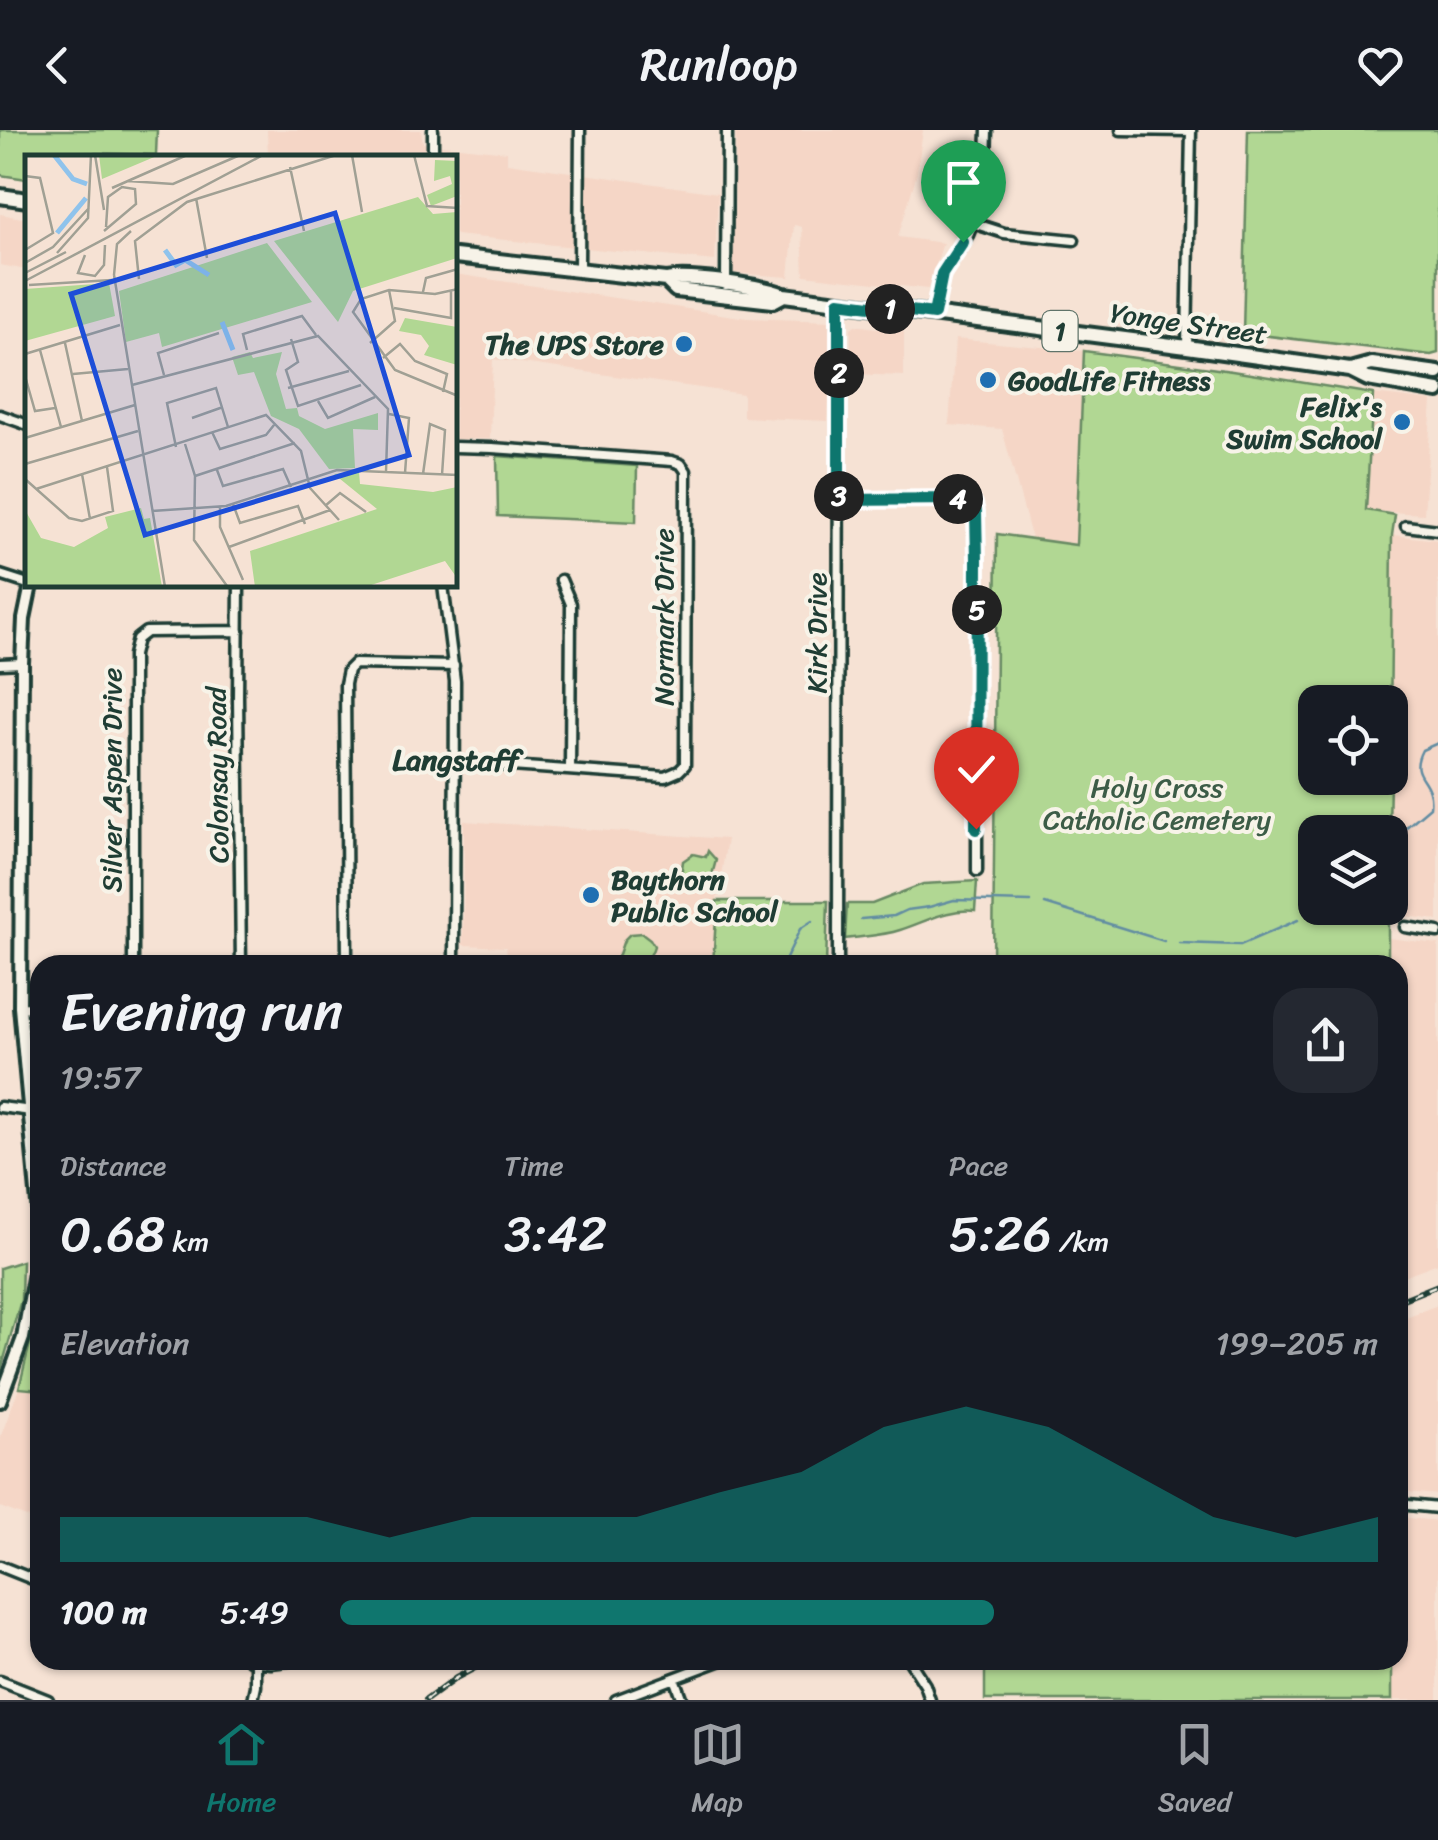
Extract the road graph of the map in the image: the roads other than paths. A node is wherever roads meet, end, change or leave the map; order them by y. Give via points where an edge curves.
1 (434, 130) edge
2 (580, 130) edge
3 (727, 130) edge
4 (987, 130) edge
5 (1121, 130) edge
6 (1191, 130) edge
7 (433, 155) edge
8 (0, 196) edge
9 (25, 200) edge
10 (974, 222) junction
11 (1074, 240) dead end
12 (458, 256) edge
13 (579, 268) junction
14 (726, 290) junction
15 (839, 302) junction
16 (934, 314) junction
17 (1187, 347) junction
18 (1350, 370) junction
19 (1438, 373) edge
20 (1438, 392) edge
21 (0, 415) edge
22 (25, 424) edge
23 (458, 448) edge
24 (839, 500) junction
25 (1406, 526) dead end
26 (1438, 530) edge
27 (0, 574) edge
28 (561, 580) dead end
29 (25, 583) edge
30 (29, 588) edge
31 (239, 588) edge
32 (443, 588) edge
33 (239, 632) junction
34 (22, 663) junction
35 (0, 664) edge
36 (454, 666) junction
37 (455, 762) junction
38 (570, 770) junction
39 (977, 871) dead end
40 (1405, 927) dead end
41 (1438, 932) edge
42 (133, 955) edge
43 (241, 955) edge
44 (347, 955) edge
45 (454, 955) edge
46 (838, 955) edge
47 (20, 1007) junction
48 (30, 1008) edge
49 (30, 1081) edge
50 (0, 1107) edge
51 (30, 1111) edge
52 (30, 1300) edge
53 (0, 1401) edge
54 (1408, 1505) edge
55 (1438, 1508) edge
56 (0, 1566) edge
57 (30, 1578) edge
58 (254, 1670) edge
59 (695, 1670) edge
60 (915, 1670) edge
61 (674, 1678) junction
62 (0, 1681) edge
63 (48, 1700) edge
64 (252, 1700) edge
65 (616, 1700) edge
66 (682, 1700) edge
67 (930, 1700) edge

1 - 7 street
2 - 13 street
3 - 14 street
4 - 10 street via 986,184
5 - 6 street
6 - 17 street
8 - 9 main road
10 - 11 street
10 - 16 street via 942,274
12 - 13 main road, Yonge Street / 1
13 - 14 main road, Yonge Street / 1 via 666,280 676,290
14 - 15 main road, Yonge Street / 1 via 773,301 784,295
15 - 16 main road, Yonge Street / 1
15 - 24 street, Kirk Drive
16 - 17 main road, Yonge Street / 1
17 - 18 main road, Yonge Street / 1
18 - 19 main road, Yonge Street / 1 via 1372,364
18 - 20 main road, Yonge Street / 1
21 - 22 street
23 - 38 street, Normark Drive via 672,461 686,471 685,765 665,777
24 - 39 street via 974,504
24 - 46 street, Kirk Drive
25 - 26 street
27 - 29 street
28 - 38 street via 570,604
30 - 34 street
31 - 33 street, Colonsay Road
32 - 36 street
33 - 42 street, Silver Aspen Drive via 146,632 137,639
33 - 43 street, Colonsay Road
34 - 35 street
34 - 47 street
36 - 37 street
36 - 44 street via 354,664 348,670
37 - 38 street, Normark Drive
37 - 45 street
40 - 41 street
47 - 48 street
47 - 49 street
50 - 51 street
52 - 53 street
54 - 55 street
56 - 57 street
58 - 64 street
59 - 61 street
60 - 67 street
61 - 65 street
61 - 66 street
62 - 63 street

